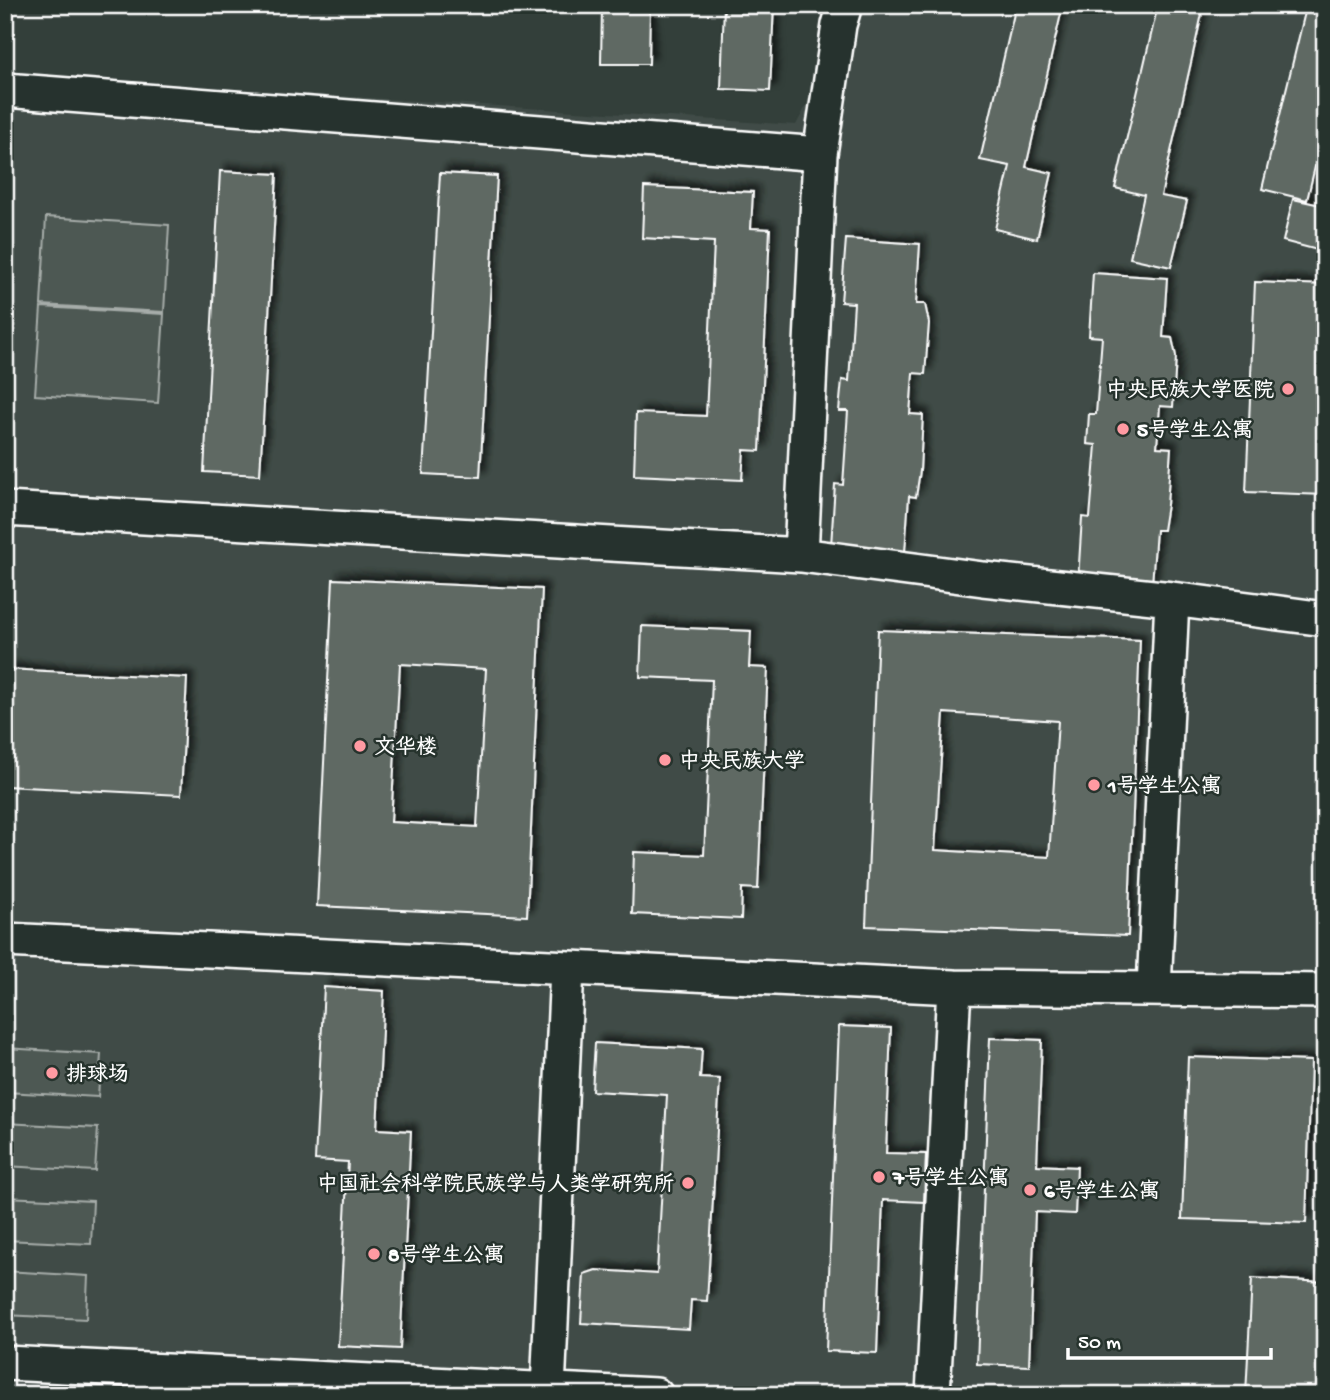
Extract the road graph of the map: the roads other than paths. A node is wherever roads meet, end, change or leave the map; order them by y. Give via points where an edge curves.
1 (845, 5) edge
2 (5, 90) edge
3 (820, 153) junction
4 (5, 509) edge
5 (801, 555) junction
6 (1172, 599) junction
7 (1325, 619) edge
8 (5, 940) edge
9 (567, 968) junction
10 (954, 987) junction
11 (1154, 989) junction
12 (1325, 991) edge
13 (5, 1363) edge
14 (548, 1390) junction
15 (656, 1395) edge
16 (933, 1395) edge

1 - 3 street
2 - 3 street
3 - 5 street
4 - 5 street
5 - 6 street
6 - 7 street
6 - 11 street
8 - 9 street
9 - 10 street
9 - 14 street
10 - 11 street
10 - 16 street
11 - 12 street
13 - 14 street
14 - 15 street

